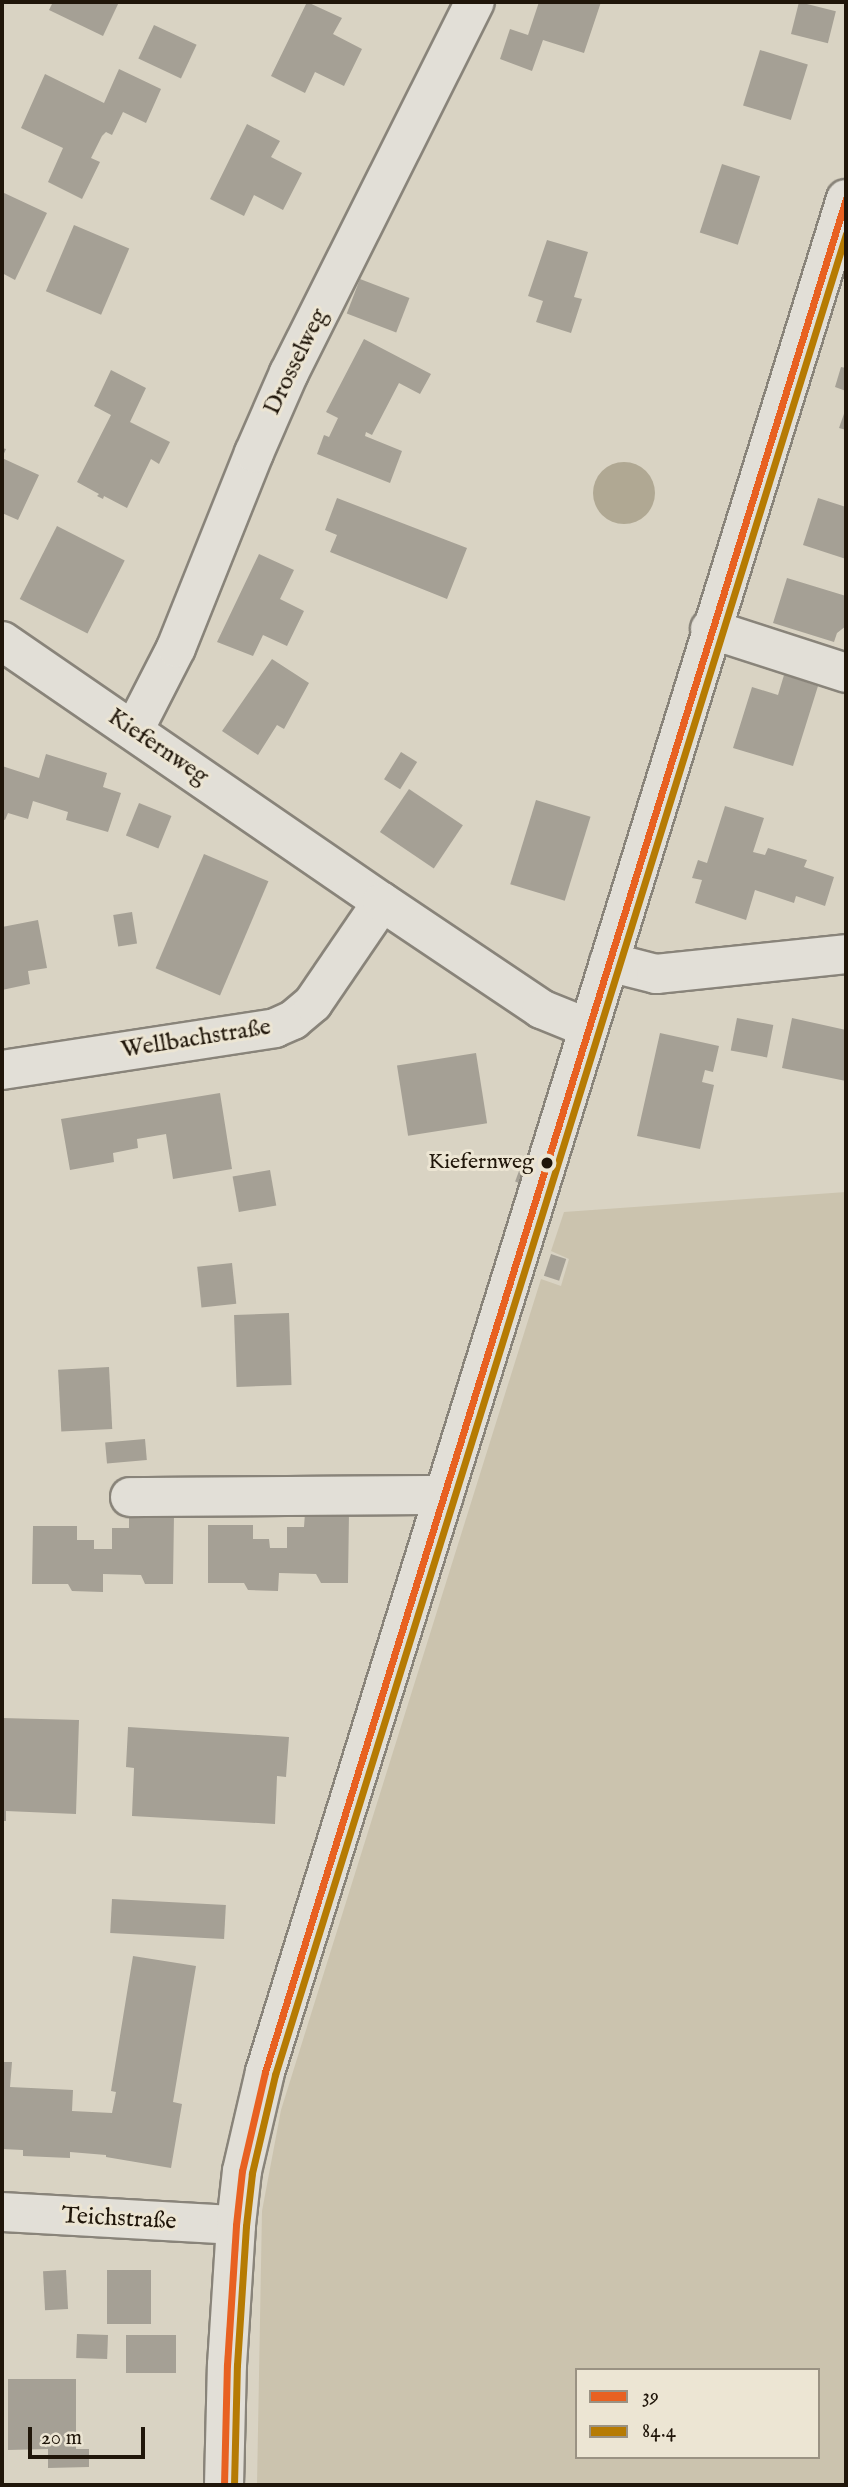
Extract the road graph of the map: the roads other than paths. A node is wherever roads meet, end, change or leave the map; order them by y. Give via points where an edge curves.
1 (475, 2) edge
2 (846, 199) edge
3 (710, 629) junction
4 (2, 641) edge
5 (846, 673) edge
6 (134, 730) junction
7 (382, 902) junction
8 (846, 954) edge
9 (609, 962) junction
10 (588, 1028) junction
11 (2, 1070) edge
12 (444, 1495) junction
13 (130, 1497) dead end
14 (2, 2212) edge
15 (236, 2225) junction
16 (224, 2485) edge

1 - 6 street, Drosselweg via 289,373 176,648
2 - 3 street
3 - 5 street
3 - 9 street
4 - 6 street, Kiefernweg
6 - 7 street, Kiefernweg
7 - 10 street via 541,1009
7 - 11 street, Wellbachstraße via 313,1003 275,1028
8 - 9 street via 656,974
9 - 10 street
10 - 12 street
12 - 13 street
12 - 15 street via 265,2072 242,2171
14 - 15 street, Teichstraße
15 - 16 street

